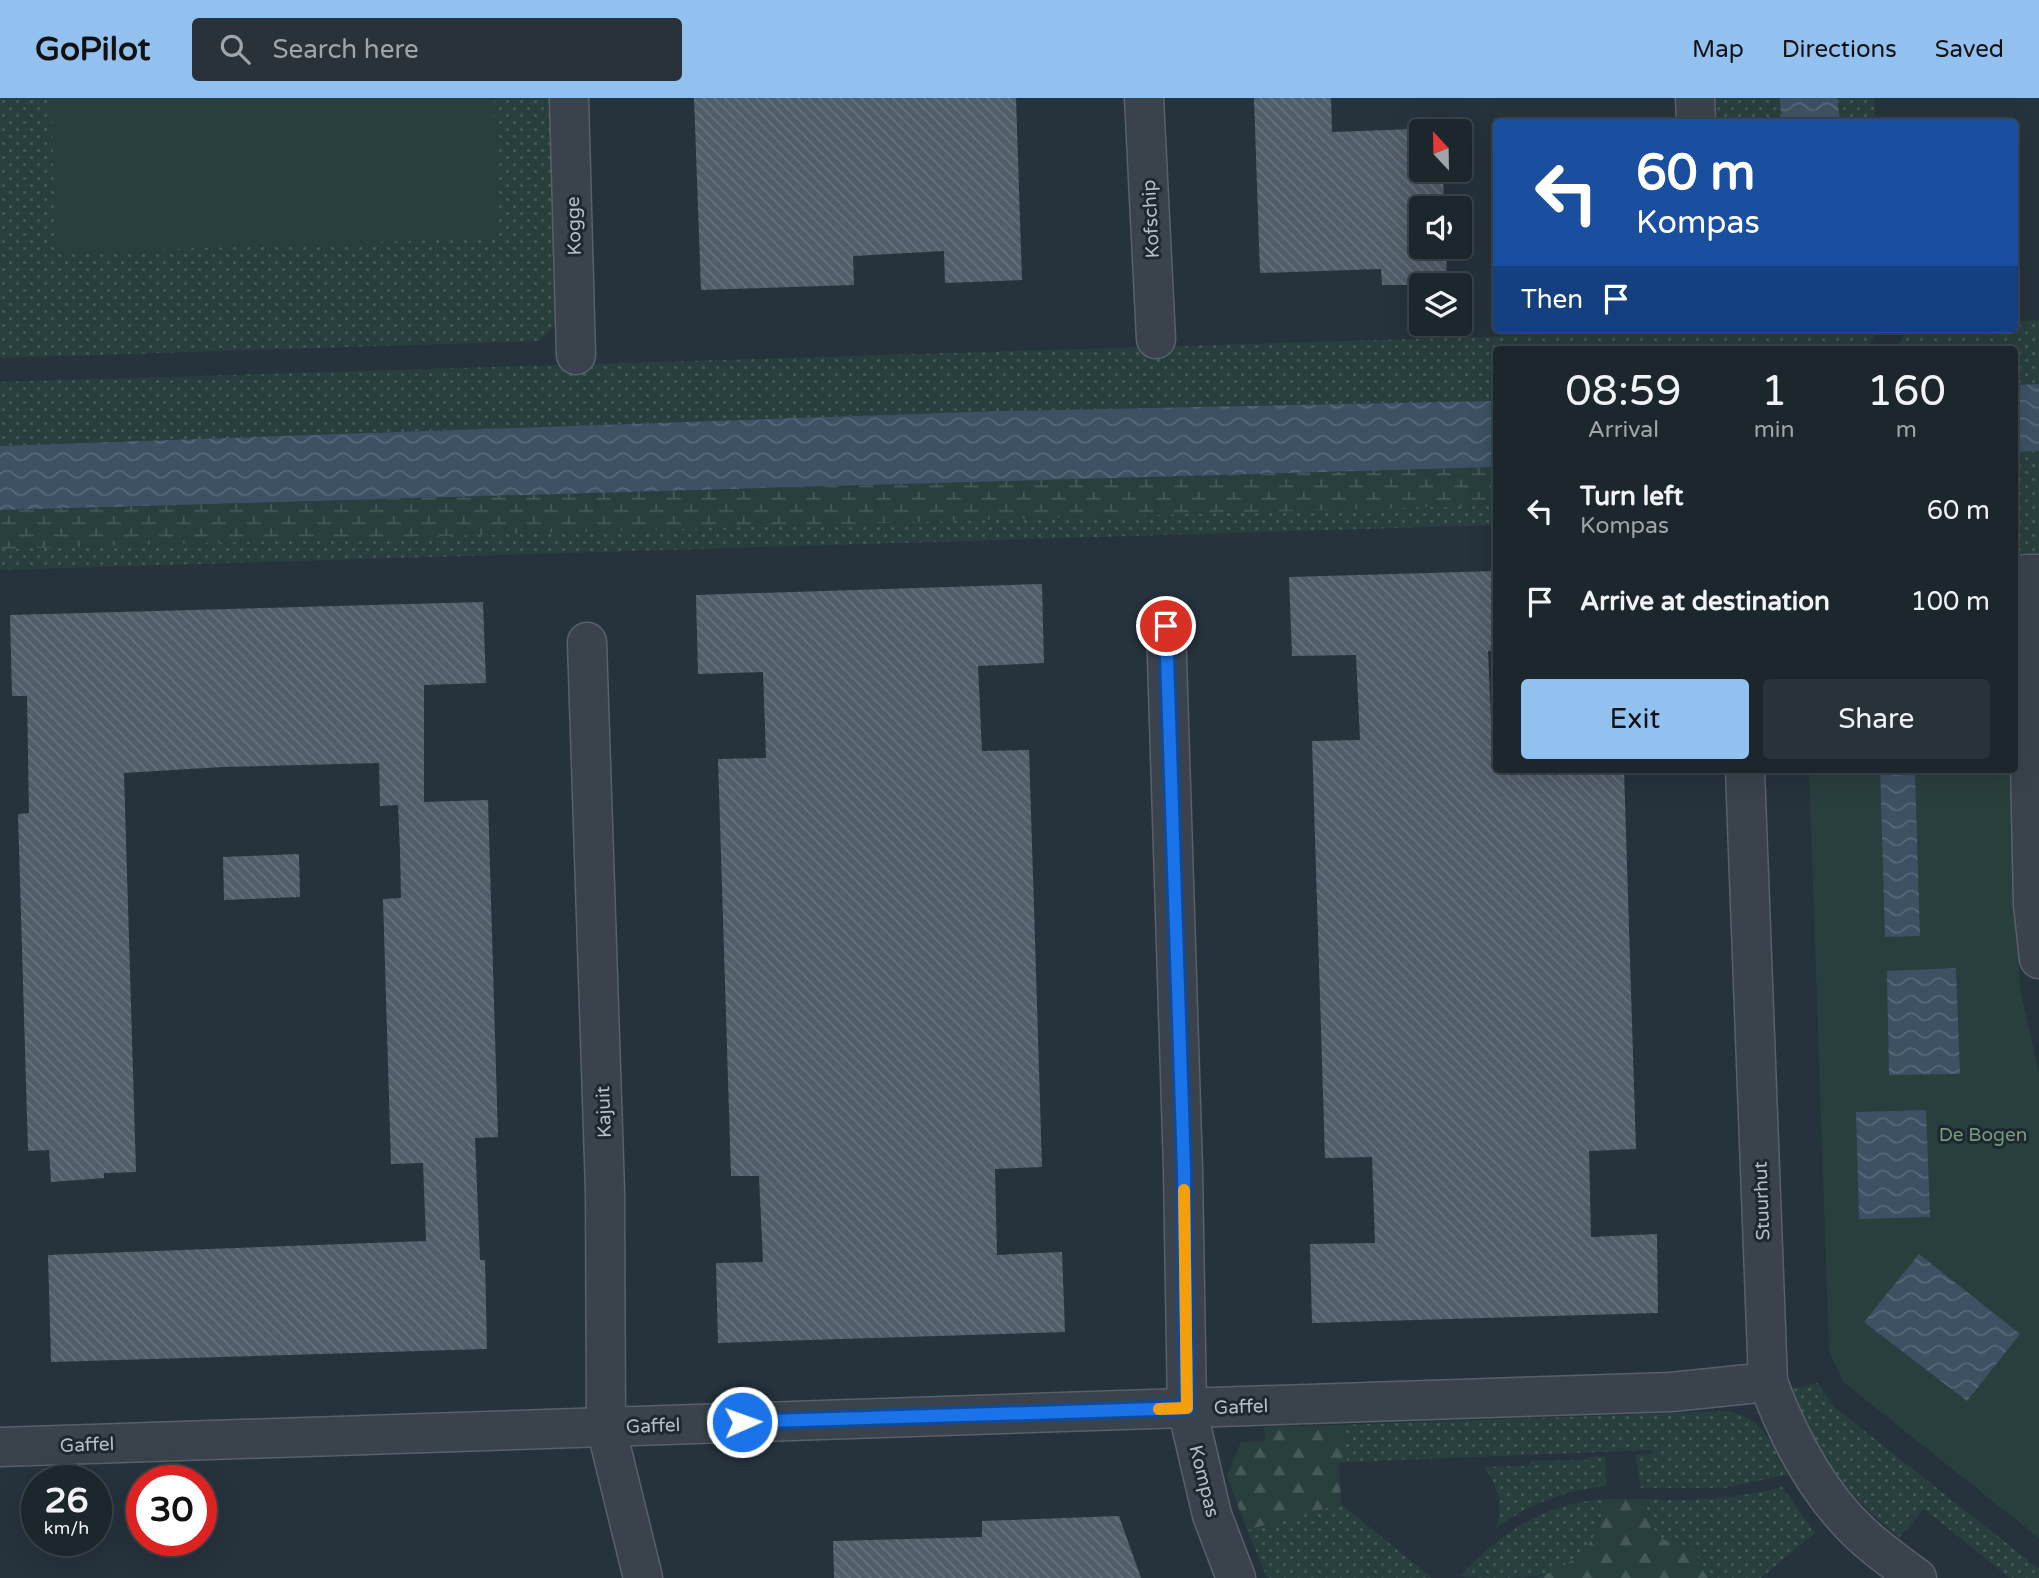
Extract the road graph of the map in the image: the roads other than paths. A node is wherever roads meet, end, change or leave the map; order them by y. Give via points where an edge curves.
1 (569, 98) edge
2 (1144, 98) edge
3 (1695, 98) edge
4 (1696, 119) edge
5 (1156, 340) dead end
6 (576, 355) dead end
7 (2039, 574) edge
8 (1166, 626) dead end
9 (587, 642) dead end
10 (1745, 773) edge
11 (2039, 959) edge
12 (1768, 1382) junction
13 (1187, 1408) junction
14 (607, 1427) junction
15 (0, 1447) edge
16 (643, 1578) edge
17 (1236, 1578) edge
18 (1917, 1578) edge

1 - 6 street, Kogge
2 - 5 street, Kofschip
3 - 4 street
7 - 11 street via 2025,574 2033,904
8 - 13 street, Kompas
9 - 14 street, Kajuit via 606,1191
10 - 12 street, Stuurhut
12 - 13 street, Gaffel via 1671,1392
12 - 18 street, Stuurhut via 1792,1440 1842,1513 1862,1535
13 - 14 street, Gaffel
13 - 17 street, Kompas via 1212,1516
14 - 15 street, Gaffel
14 - 16 street, Kajuit

